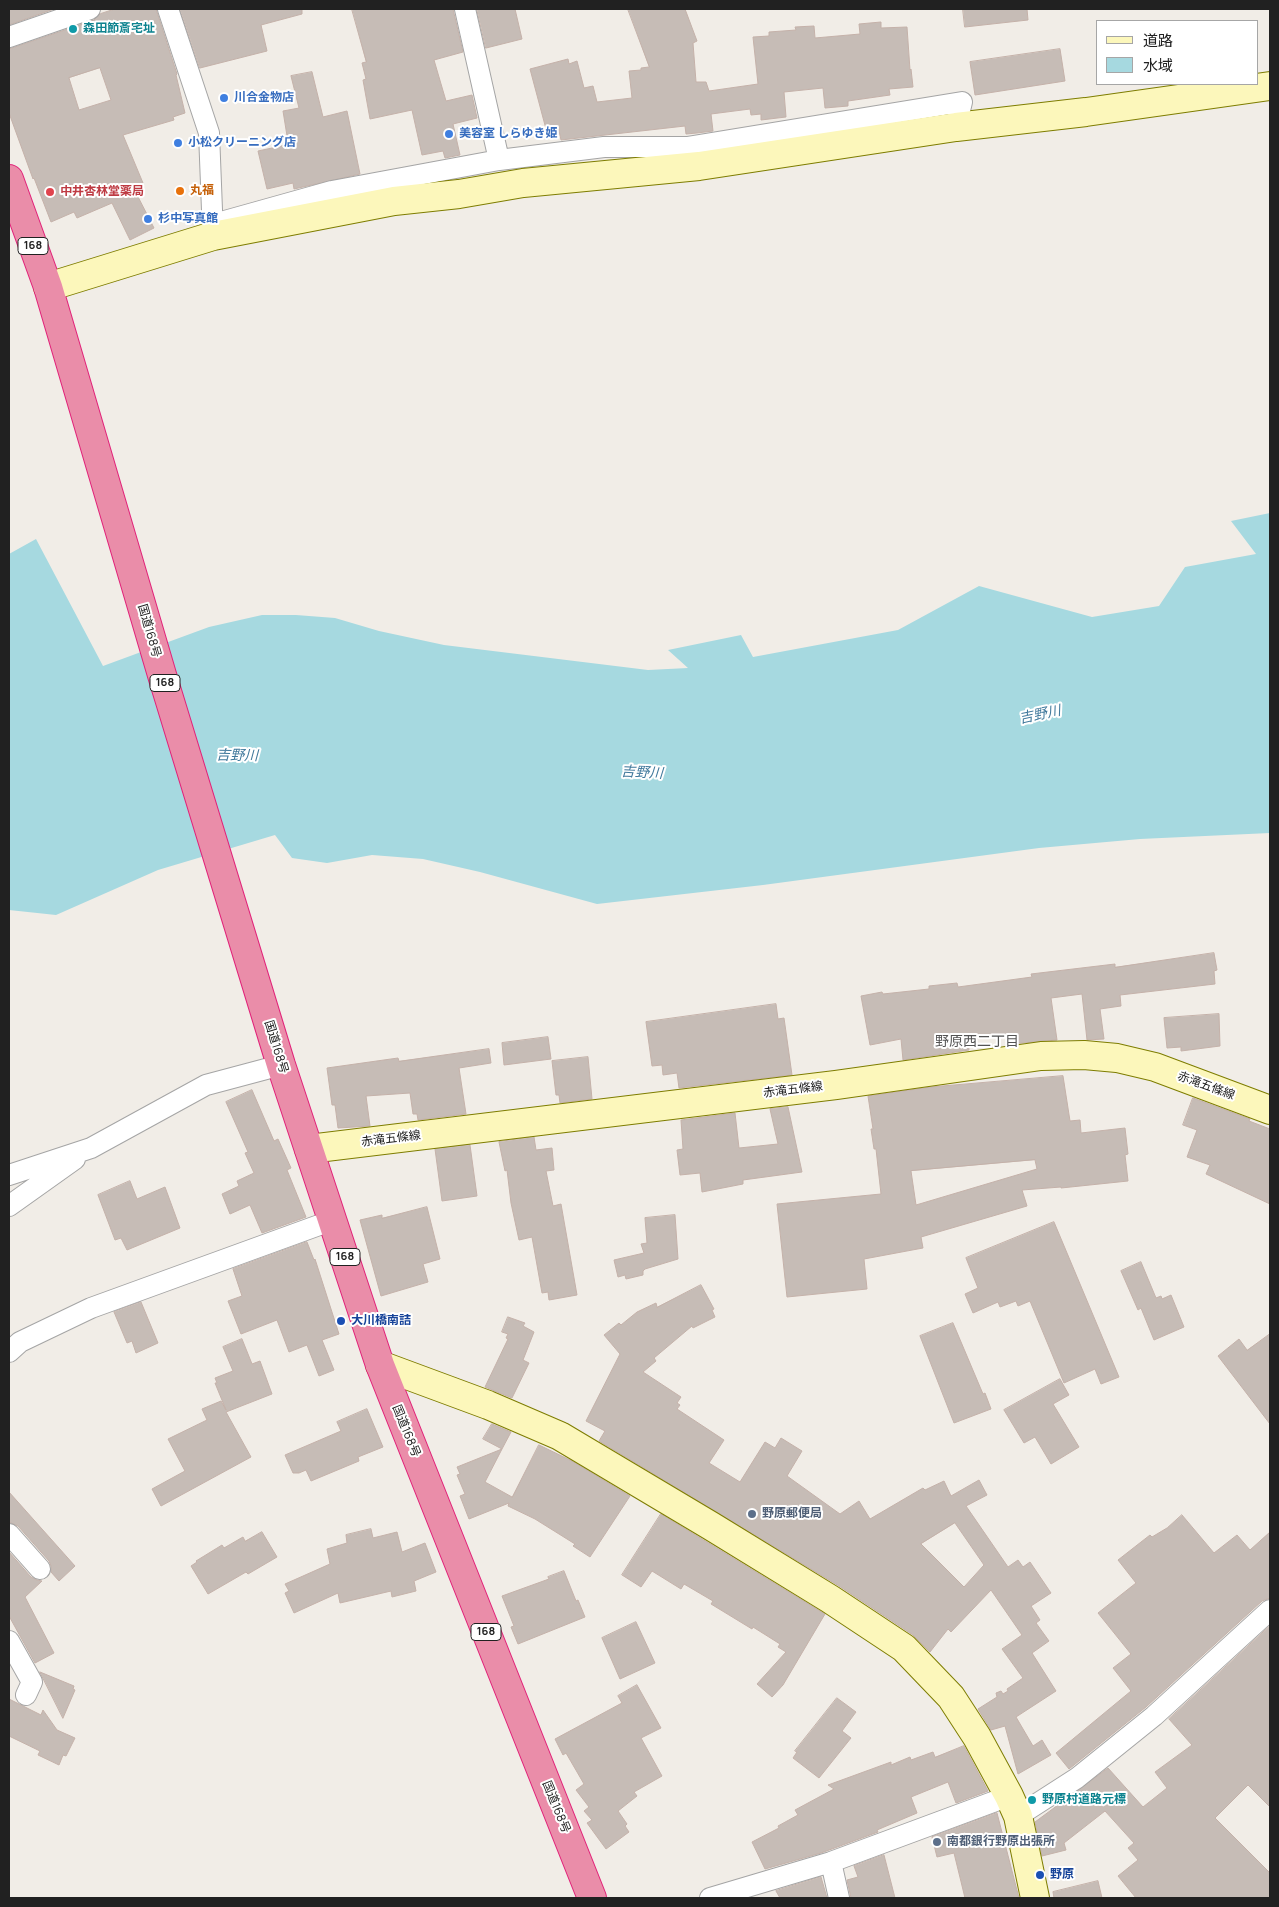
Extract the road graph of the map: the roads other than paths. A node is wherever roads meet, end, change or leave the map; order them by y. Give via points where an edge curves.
1 (90, 9) edge
2 (168, 9) edge
3 (465, 9) edge
4 (9, 37) edge
5 (1270, 86) edge
6 (956, 126) junction
7 (499, 160) junction
8 (9, 179) edge
9 (213, 230) junction
10 (48, 287) junction
11 (279, 1058) junction
12 (1270, 1110) edge
13 (90, 1148) junction
14 (308, 1148) junction
15 (9, 1175) edge
16 (9, 1206) edge
17 (333, 1220) junction
18 (9, 1352) edge
19 (380, 1365) junction
20 (9, 1534) edge
21 (40, 1569) dead end
22 (1270, 1610) edge
23 (9, 1641) edge
24 (26, 1695) dead end
25 (1013, 1806) junction
26 (831, 1862) junction
27 (592, 1898) edge
28 (710, 1898) edge
29 (839, 1898) edge
30 (1035, 1898) edge

1 - 4 street
2 - 9 street via 209,134
3 - 7 street
5 - 6 street via 1086,112
6 - 7 street via 962,102 687,147 604,147
6 - 9 street via 699,166 523,183
7 - 9 street via 332,191
8 - 10 highway, 国道168号 / 168
9 - 10 street
10 - 11 highway, 国道168号 / 168
11 - 13 street via 206,1085
11 - 14 highway, 国道168号 / 168
12 - 14 street, 赤滝五條線 via 1146,1065 1117,1058 1041,1056 836,1085
13 - 15 street
13 - 16 street
14 - 17 highway, 国道168号 / 168
17 - 18 street via 91,1308 20,1342
17 - 19 highway, 国道168号 / 168
19 - 25 street via 560,1436 727,1535 904,1648 951,1696 977,1737
19 - 27 highway, 国道168号 / 168
20 - 21 street
22 - 25 street via 1146,1723 1078,1778
23 - 24 street via 32,1682
25 - 26 street
25 - 30 street
26 - 28 street
26 - 29 street

